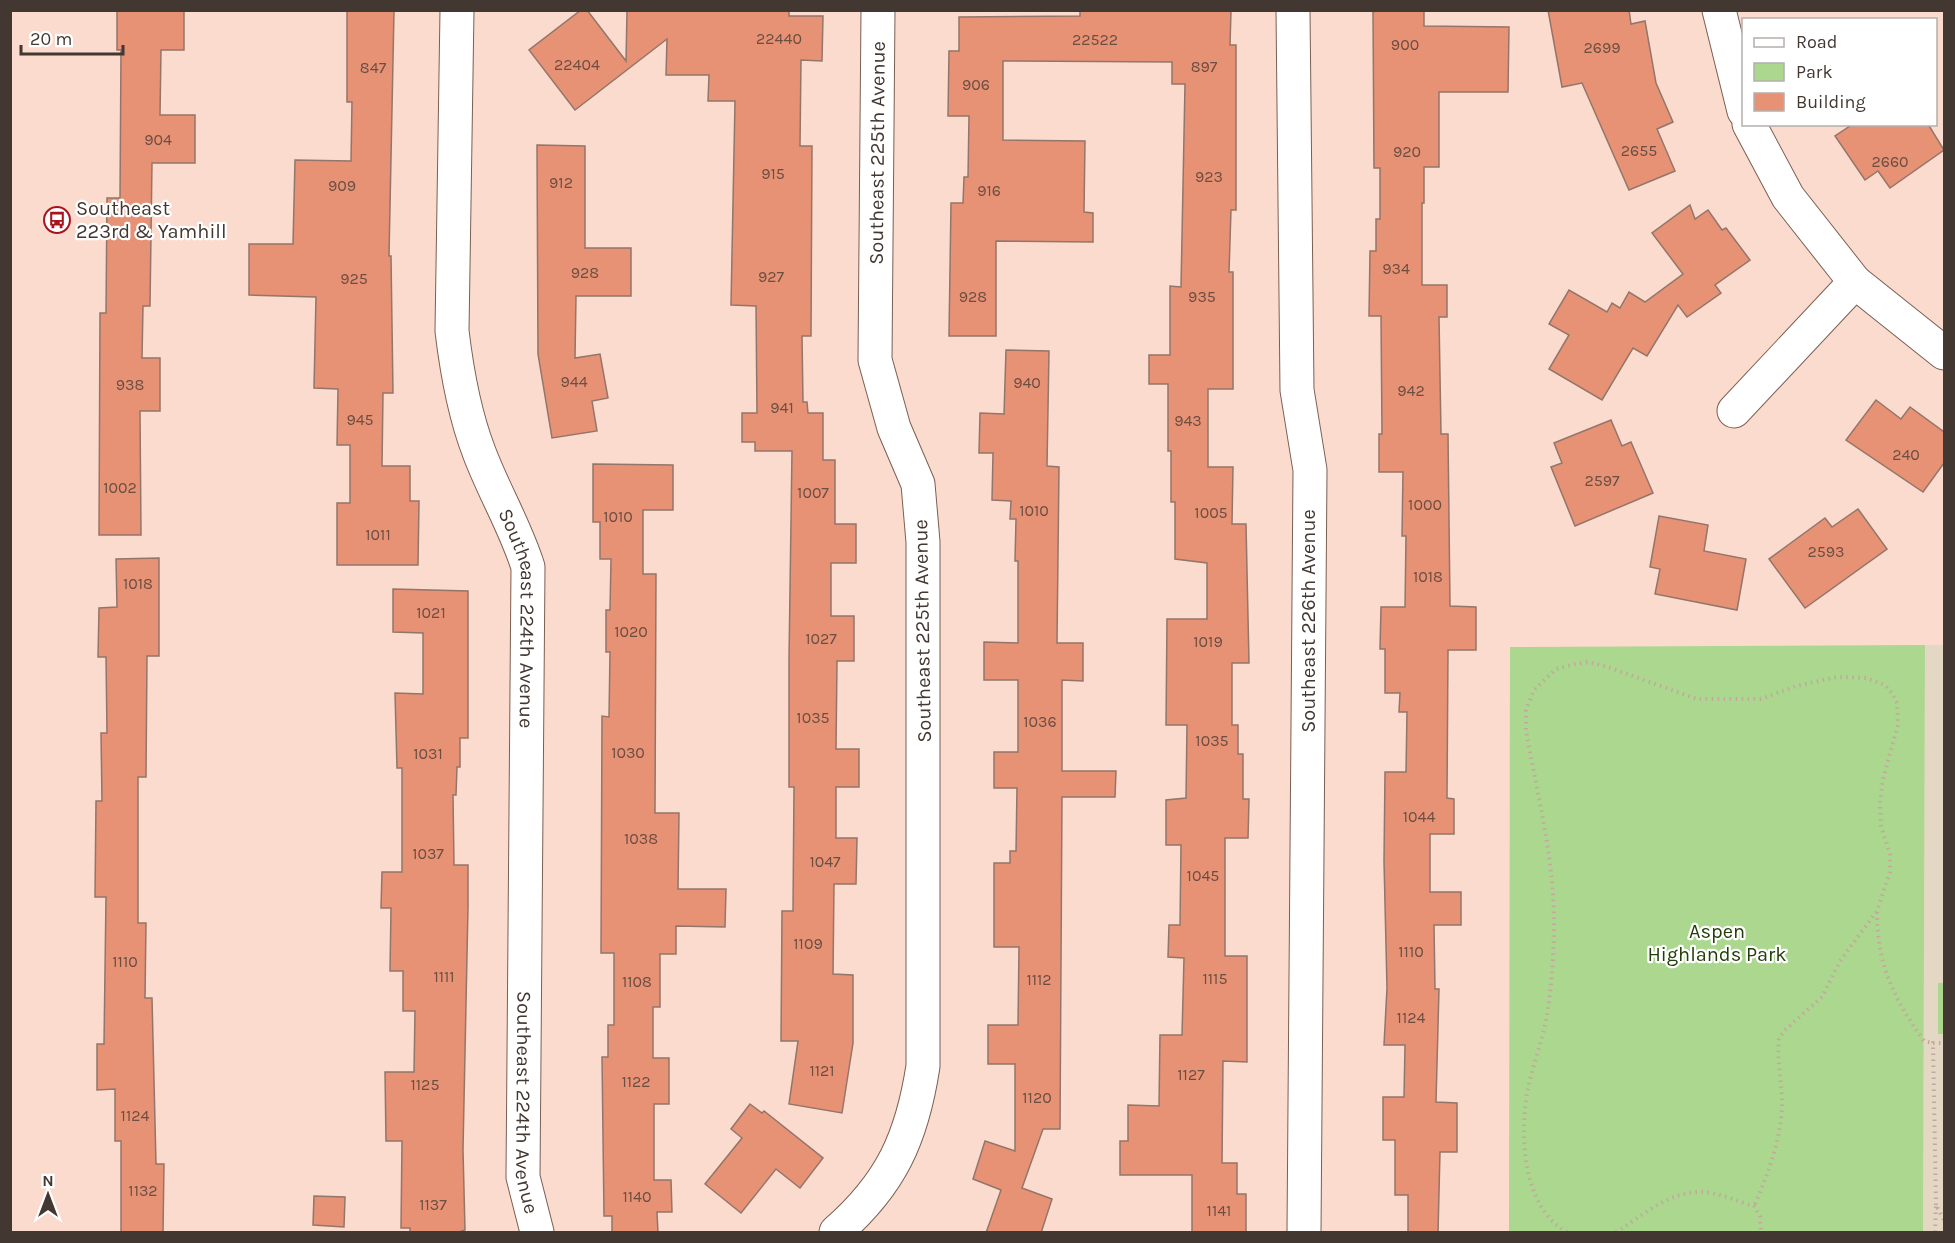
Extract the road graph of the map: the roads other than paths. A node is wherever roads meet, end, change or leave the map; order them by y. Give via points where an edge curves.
1 (457, 10) edge
2 (878, 10) edge
3 (1293, 10) edge
4 (1719, 10) edge
5 (1742, 107) edge
6 (1750, 126) edge
7 (1855, 282) junction
8 (1944, 353) edge
9 (1734, 411) dead end
10 (537, 1233) edge
11 (837, 1233) edge
12 (1304, 1233) edge

1 - 10 street, Southeast 224th Avenue via 452,331 457,373 480,455 516,529 528,567 523,1177
2 - 11 street, Southeast 225th Avenue via 875,360 894,428 918,484 923,542 923,1066 917,1106 904,1145 885,1180
3 - 12 street, Southeast 226th Avenue via 1297,390 1310,470
4 - 5 street
6 - 7 street via 1788,197
7 - 8 street
7 - 9 street

